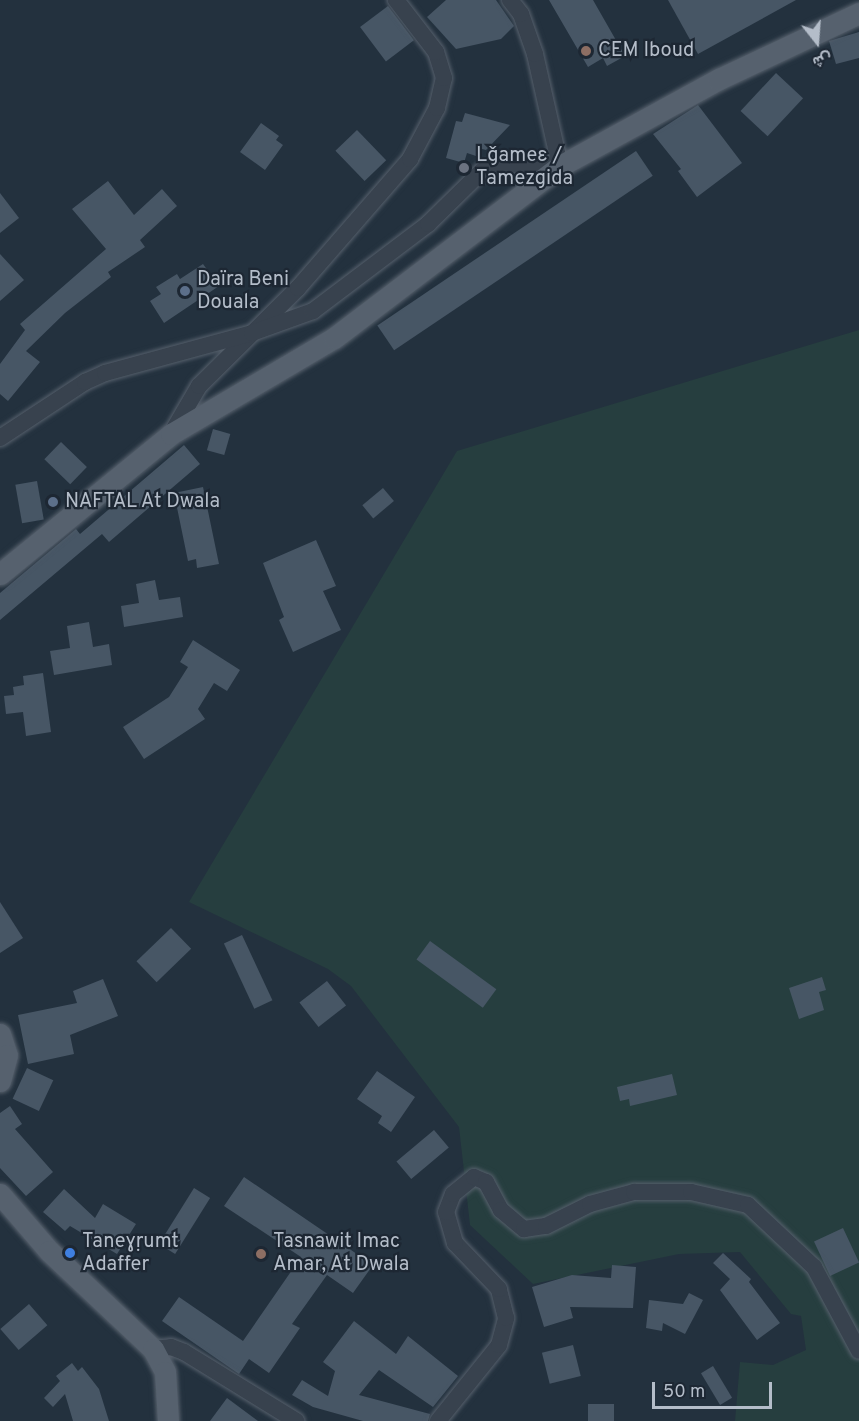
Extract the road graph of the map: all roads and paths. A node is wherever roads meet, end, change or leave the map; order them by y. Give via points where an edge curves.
1 (396, 0) edge
2 (510, 0) edge
3 (859, 14) edge
4 (560, 166) junction
5 (252, 333) junction
6 (171, 434) junction
7 (0, 438) edge
8 (0, 574) edge
9 (0, 1034) edge
10 (0, 1081) edge
11 (0, 1194) edge
12 (153, 1350) junction
13 (859, 1351) edge
14 (168, 1421) edge
15 (296, 1421) edge
16 (438, 1421) edge

1 - 5 street via 436,52 444,78 437,108 410,159 298,288
2 - 4 street via 521,14 536,54
3 - 4 main road via 719,79
4 - 5 street via 501,164 482,171 428,224 331,299 303,315
4 - 6 main road via 334,338
5 - 6 street via 199,387
5 - 7 street via 105,373
6 - 8 main road
9 - 10 main road via 7,1055
11 - 12 main road via 49,1251
12 - 14 main road via 165,1372
12 - 15 street via 171,1347 184,1352
13 - 16 street via 814,1267 748,1205 691,1192 634,1192 590,1204 546,1226 524,1229 501,1210 486,1182 474,1177 453,1194 446,1212 455,1243 499,1289 506,1318 499,1345

